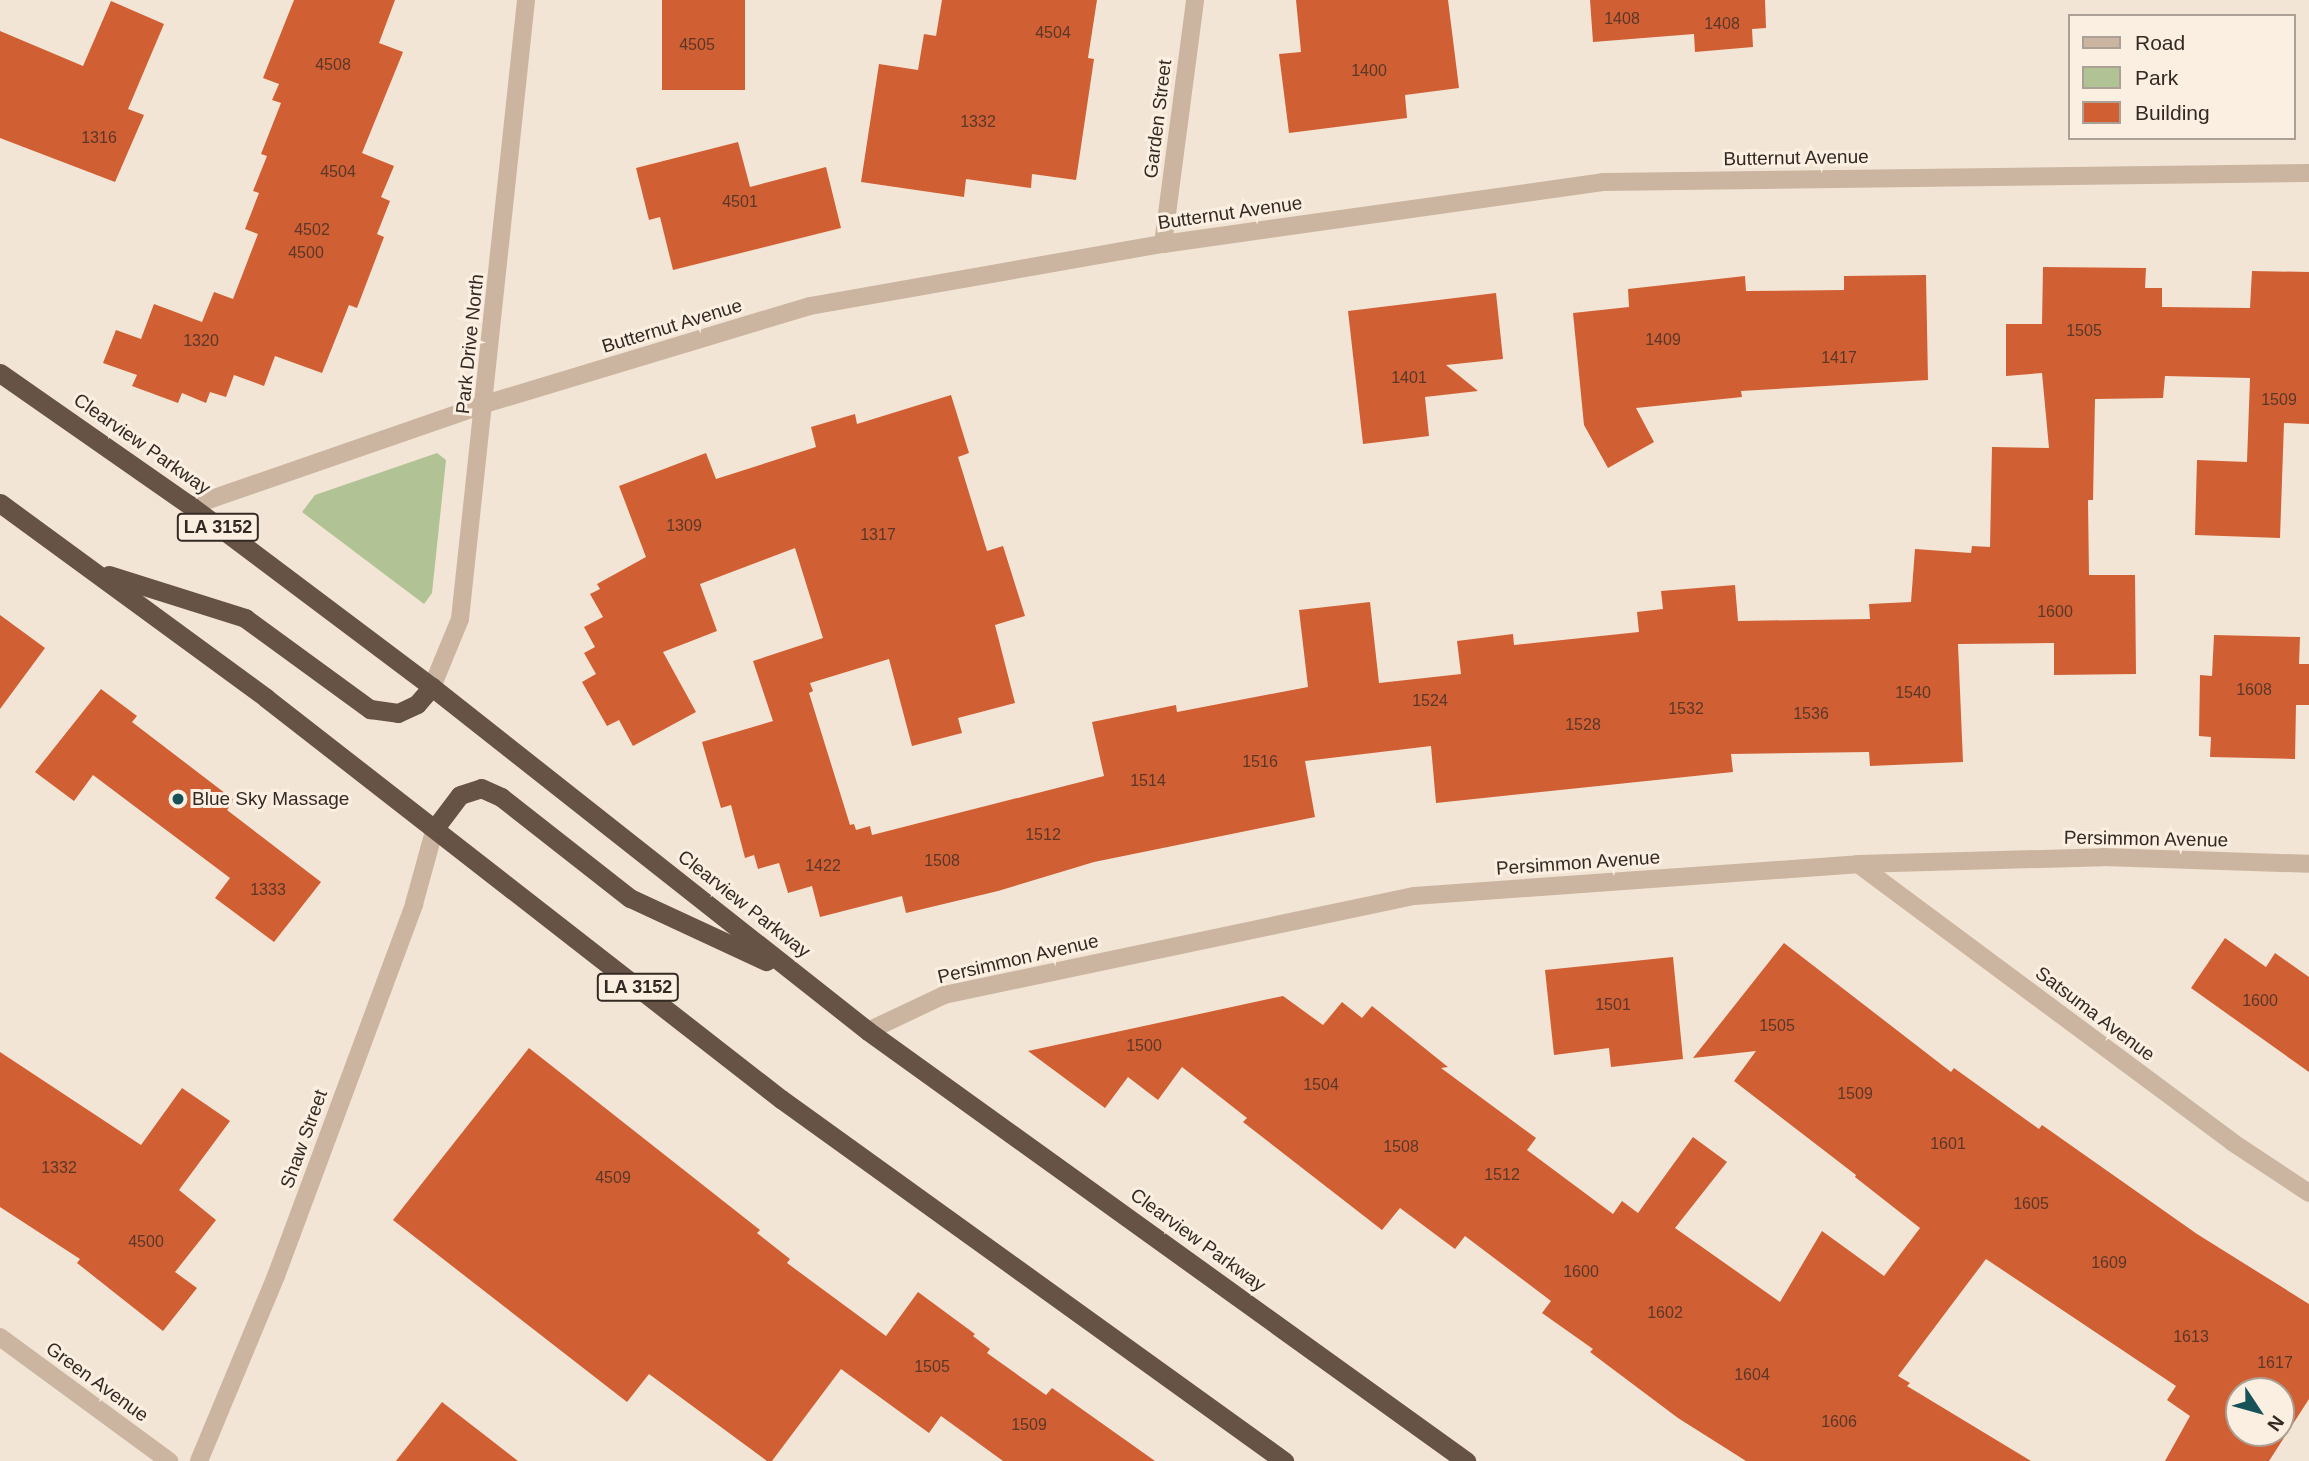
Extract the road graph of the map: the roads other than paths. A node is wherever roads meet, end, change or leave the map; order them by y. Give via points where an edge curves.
1 (526, 0) edge
2 (1195, 0) edge
3 (2309, 173) edge
4 (1163, 244) junction
5 (0, 373) edge
6 (485, 404) junction
7 (0, 503) edge
8 (191, 506) junction
9 (95, 571) junction
10 (432, 687) junction
11 (435, 828) junction
12 (1858, 864) junction
13 (2309, 864) edge
14 (796, 974) junction
15 (868, 1031) junction
16 (2309, 1193) edge
17 (0, 1337) edge
18 (169, 1461) edge
19 (199, 1461) edge
20 (1284, 1461) edge
21 (1466, 1461) edge

1 - 6 street, Park Drive North
2 - 4 street, Garden Street
3 - 4 street, Butternut Avenue via 1603,182
4 - 6 street, Butternut Avenue via 810,306
5 - 8 highway, Clearview Parkway / LA 3152
6 - 8 street, Butternut Avenue
6 - 10 street, Park Drive North via 460,619
7 - 9 highway, LA 3152
8 - 10 highway, Clearview Parkway / LA 3152
9 - 10 highway via 245,618 370,709 398,713 417,704
9 - 11 highway, LA 3152
10 - 14 highway, Clearview Parkway / LA 3152
11 - 14 highway via 460,795 481,788 501,797 630,898
11 - 19 street, Shaw Street via 414,904 280,1263
11 - 20 highway, LA 3152 via 781,1099
12 - 13 street, Persimmon Avenue via 2103,857
12 - 15 street, Persimmon Avenue via 1414,896 944,995
12 - 16 street, Satsuma Avenue via 2232,1142
14 - 15 highway, Clearview Parkway / LA 3152
15 - 21 highway, Clearview Parkway / LA 3152
17 - 18 street, Green Avenue

